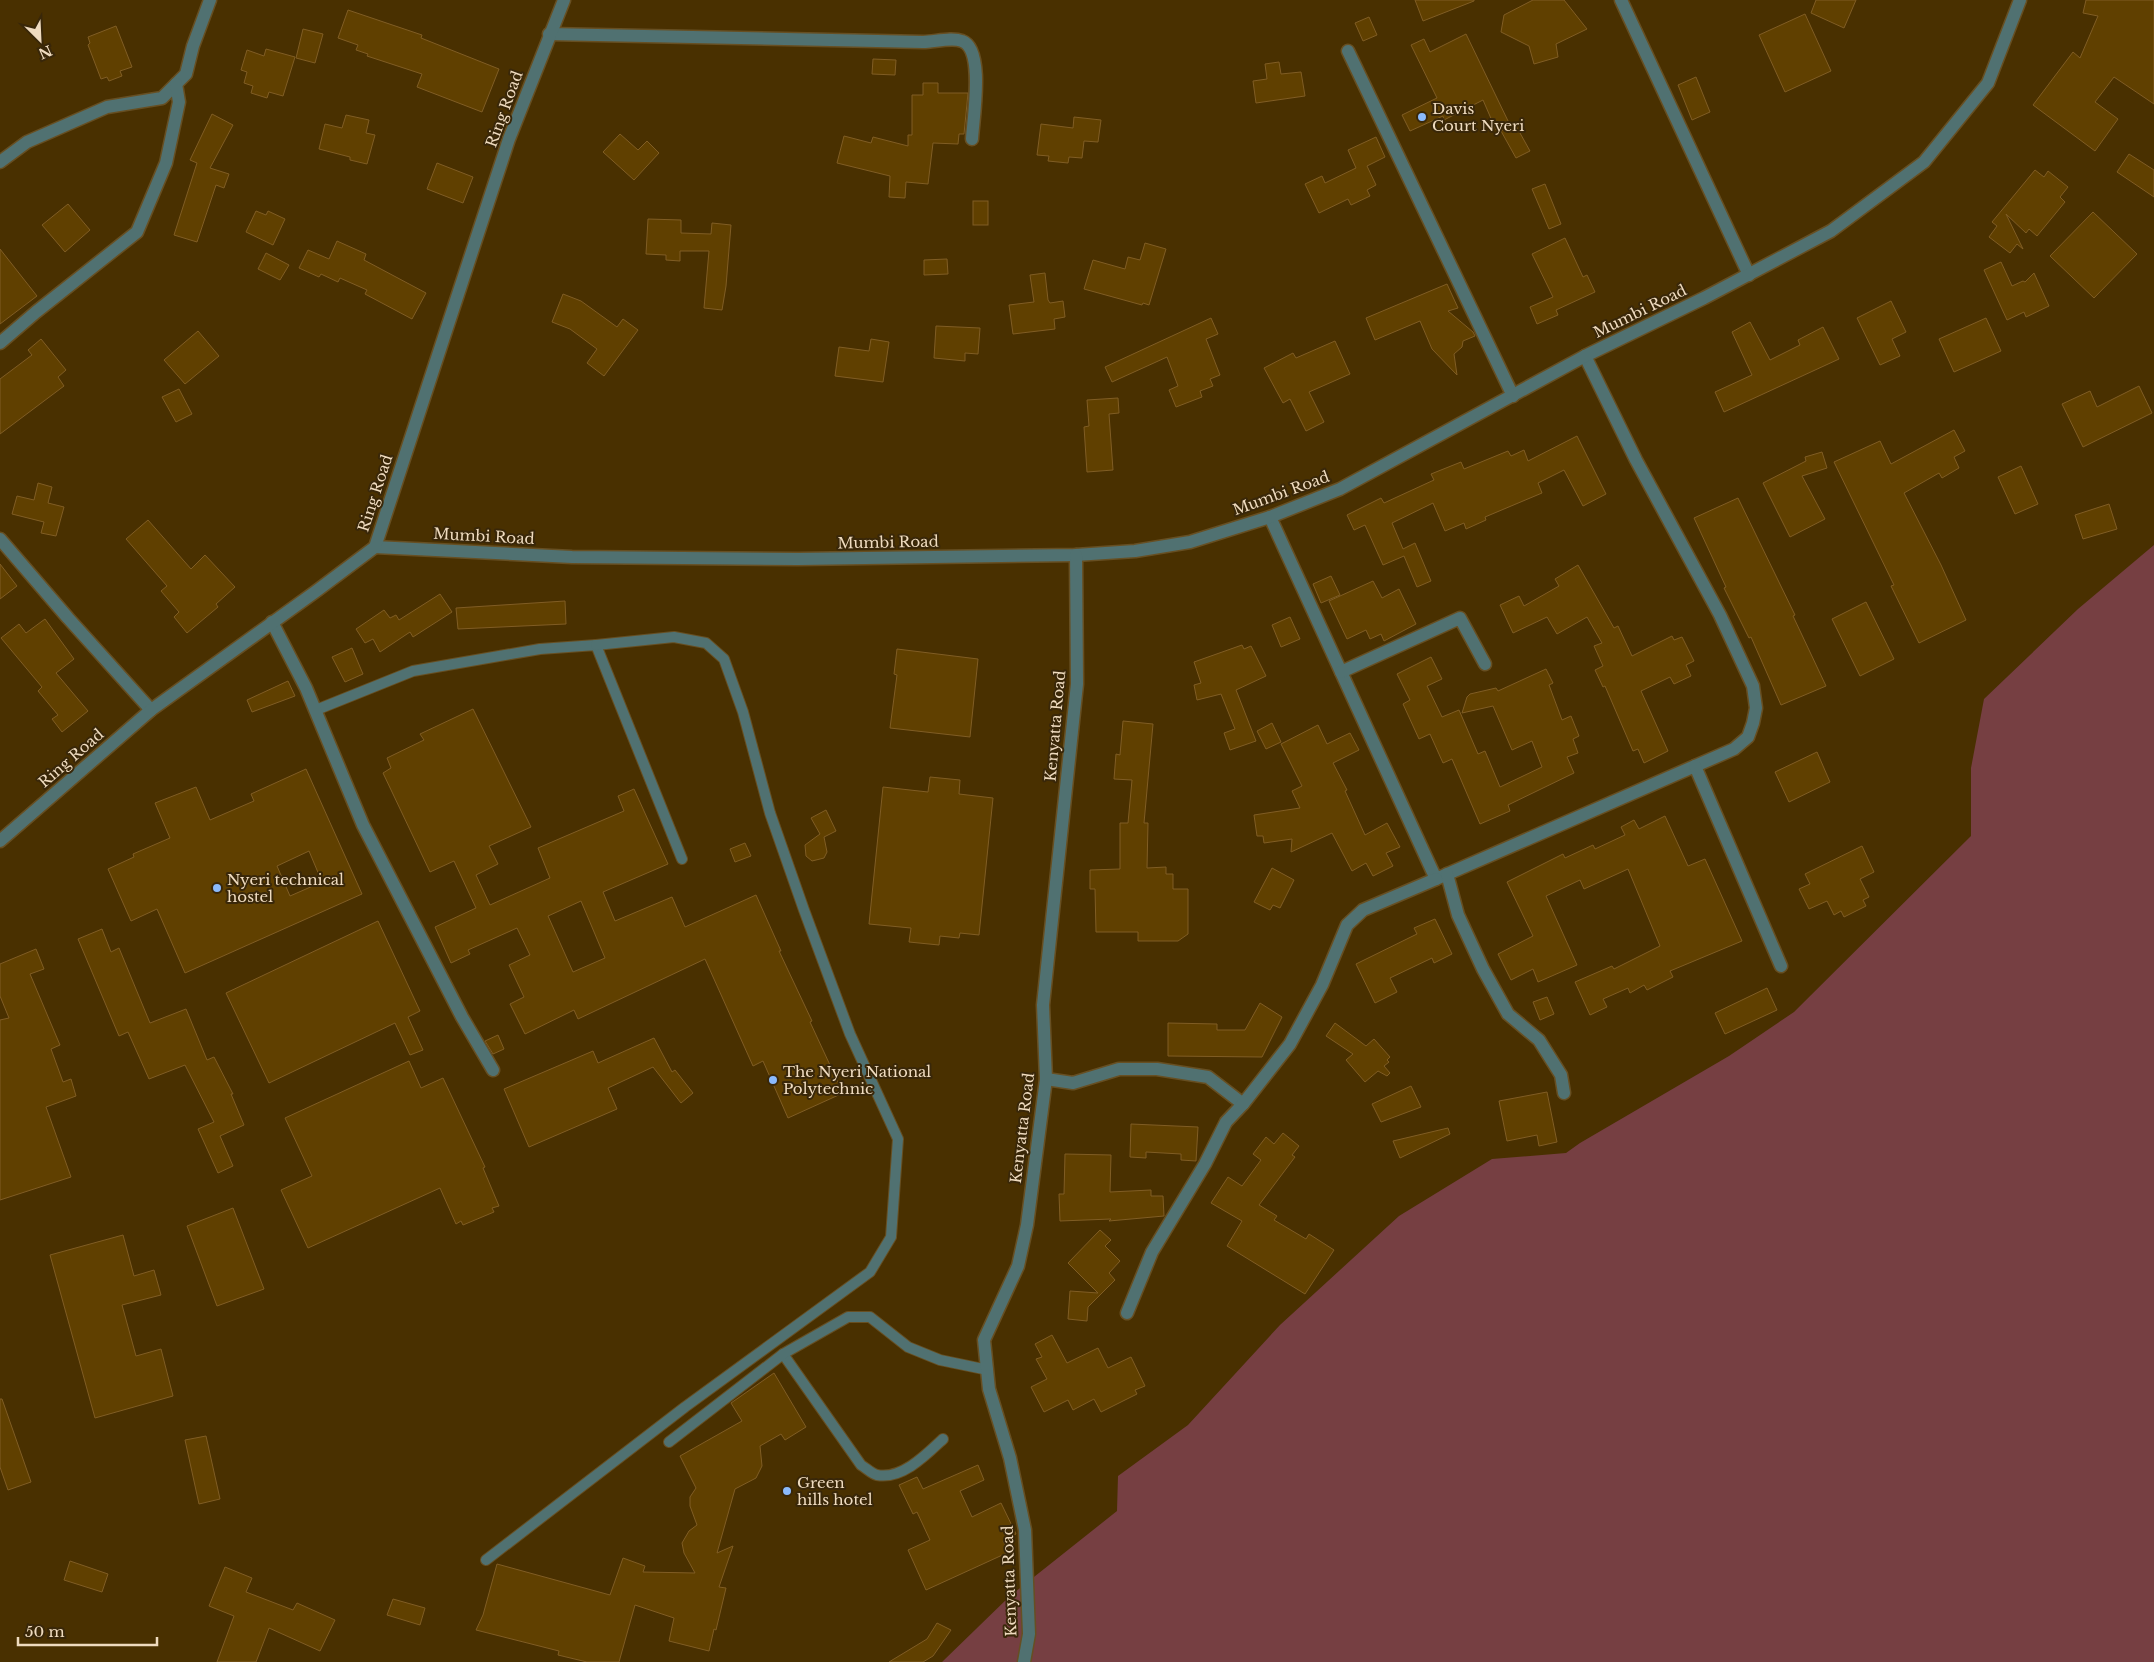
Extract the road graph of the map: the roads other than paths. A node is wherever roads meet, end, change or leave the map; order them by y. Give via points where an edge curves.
1 (210, 0) edge
2 (564, 0) edge
3 (1621, 0) edge
4 (2020, 0) edge
5 (549, 34) junction
6 (1348, 50) dead end
7 (176, 84) junction
8 (972, 139) dead end
9 (0, 162) edge
10 (1749, 275) junction
11 (0, 343) edge
12 (1585, 356) junction
13 (1513, 396) junction
14 (1270, 517) junction
15 (0, 539) edge
16 (375, 546) junction
17 (1076, 555) junction
18 (272, 622) junction
19 (596, 645) junction
20 (1484, 664) dead end
21 (1341, 672) junction
22 (151, 710) junction
23 (316, 710) junction
24 (1695, 766) junction
25 (0, 841) edge
26 (682, 859) dead end
27 (1442, 876) junction
28 (1781, 966) dead end
29 (492, 1070) dead end
30 (1046, 1078) junction
31 (1564, 1092) dead end
32 (1243, 1104) junction
33 (1127, 1313) dead end
34 (783, 1354) junction
35 (988, 1370) junction
36 (943, 1438) dead end
37 (669, 1442) dead end
38 (486, 1560) dead end
39 (1024, 1662) edge

1 - 7 street via 186,74
2 - 5 street, Ring Road
3 - 10 street
4 - 10 street, Mumbi Road via 1988,83 1924,162 1832,231
5 - 8 street via 904,42 962,40 971,47 976,61
5 - 16 street, Ring Road via 509,139
6 - 13 street
7 - 9 street via 162,98 107,107 68,123 27,142
7 - 11 street via 179,102 166,163 137,232
10 - 12 street, Mumbi Road
12 - 13 street, Mumbi Road
12 - 24 street via 1636,460 1720,615 1753,686 1756,708 1748,737 1734,750
13 - 14 street, Mumbi Road via 1340,489
14 - 17 street, Mumbi Road via 1190,542 1135,551
14 - 21 street
15 - 22 street
16 - 17 street, Mumbi Road via 591,557 798,559
16 - 18 street, Ring Road
17 - 30 street, Kenyatta Road via 1077,684 1043,1005
18 - 22 street, Ring Road
18 - 23 street
19 - 23 lane via 540,649 413,672
19 - 26 lane
19 - 38 lane via 674,637 706,643 724,659 744,712 770,813 804,910 850,1034 898,1139 891,1237 870,1272 685,1407
20 - 21 street via 1460,618
21 - 27 street
22 - 25 street, Ring Road
23 - 29 street via 363,825
24 - 27 street
24 - 28 street
27 - 31 street via 1483,969 1508,1014 1539,1040 1561,1075
27 - 32 street via 1363,910 1347,925 1322,986 1290,1044
30 - 32 street via 1073,1084 1119,1068 1156,1069 1208,1077
30 - 35 street, Kenyatta Road via 1018,1266 984,1340
32 - 33 street via 1226,1122 1205,1164 1152,1252
34 - 35 lane via 848,1317 870,1317 908,1347 940,1360
34 - 36 lane via 861,1465 876,1476 896,1475
34 - 37 lane
35 - 39 street, Kenyatta Road via 989,1389 1010,1458 1025,1530 1029,1634

